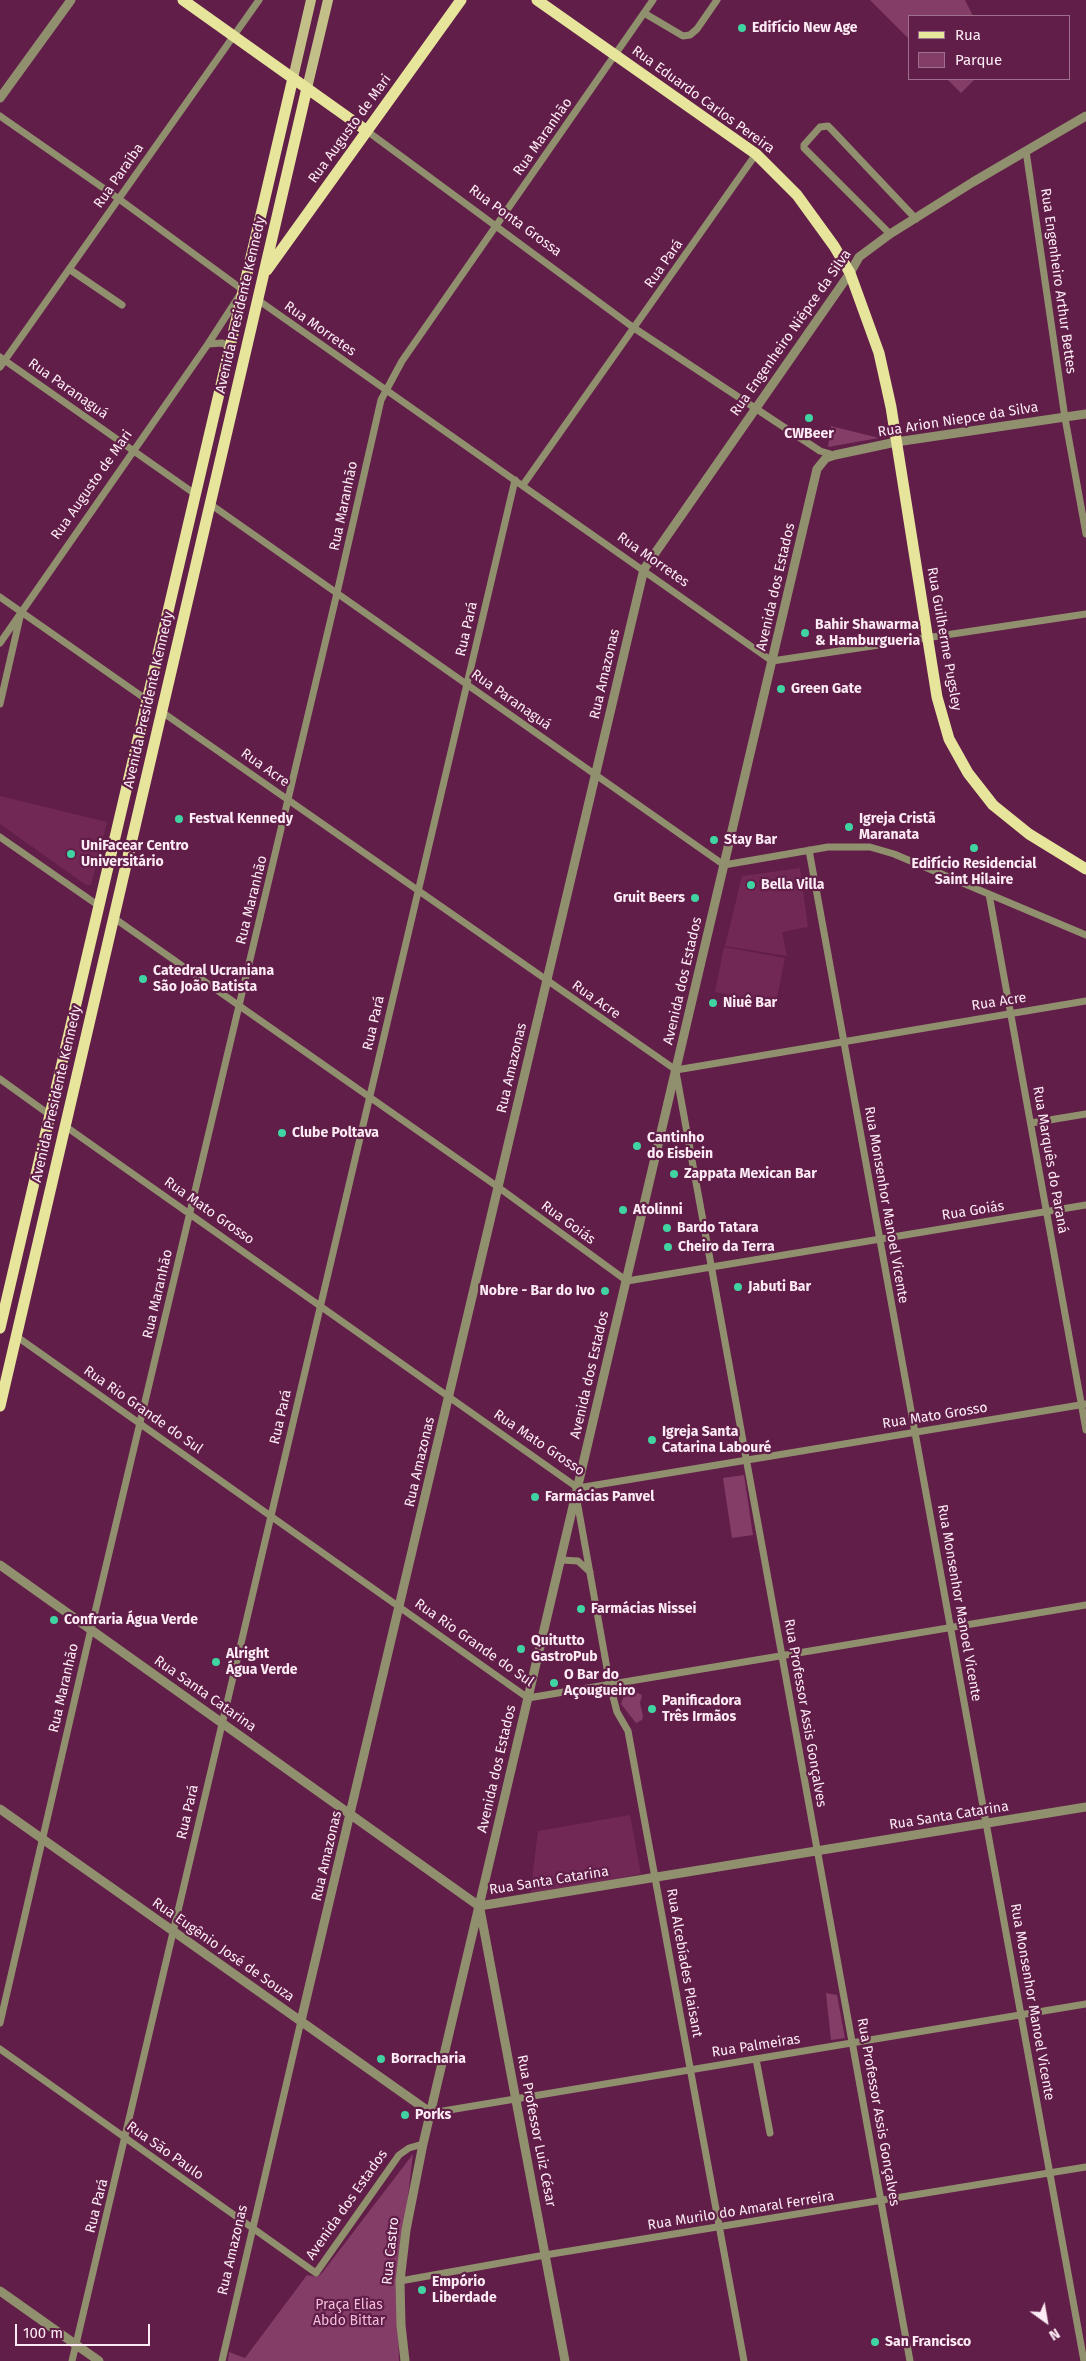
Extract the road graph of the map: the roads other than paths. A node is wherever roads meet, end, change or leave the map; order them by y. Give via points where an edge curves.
1 (71, 0) edge
2 (184, 0) edge
3 (259, 0) edge
4 (311, 0) edge
5 (328, 0) edge
6 (461, 0) edge
7 (537, 0) edge
8 (653, 0) edge
9 (717, 0) edge
10 (644, 13) junction
11 (234, 35) junction
12 (614, 55) junction
13 (293, 78) junction
14 (307, 88) junction
15 (0, 98) edge
16 (0, 116) edge
17 (1086, 116) edge
18 (366, 131) junction
19 (1026, 150) junction
20 (756, 154) junction
21 (119, 198) junction
22 (916, 219) junction
23 (497, 225) junction
24 (890, 234) junction
25 (255, 238) junction
26 (271, 242) junction
27 (286, 245) junction
28 (69, 268) junction
29 (850, 273) junction
30 (264, 276) junction
31 (243, 290) junction
32 (258, 300) junction
33 (122, 305) dead end
34 (634, 328) junction
35 (208, 344) junction
36 (230, 347) junction
37 (2, 359) edge
38 (0, 367) edge
39 (386, 389) junction
40 (756, 409) junction
41 (1086, 414) edge
42 (1065, 418) junction
43 (896, 442) junction
44 (134, 451) junction
45 (835, 455) junction
46 (515, 480) junction
47 (523, 486) junction
48 (195, 494) junction
49 (210, 504) junction
50 (1086, 534) edge
51 (644, 569) junction
52 (337, 593) junction
53 (0, 597) edge
54 (22, 612) junction
55 (1086, 614) edge
56 (927, 638) junction
57 (0, 643) edge
58 (159, 650) junction
59 (175, 654) junction
60 (772, 661) junction
61 (467, 684) junction
62 (147, 700) junction
63 (0, 704) edge
64 (162, 712) junction
65 (596, 774) junction
66 (289, 800) junction
67 (0, 837) edge
68 (809, 850) junction
69 (724, 865) junction
70 (1086, 869) edge
71 (418, 892) junction
72 (989, 894) junction
73 (99, 906) junction
74 (114, 918) junction
75 (1086, 936) edge
76 (547, 981) junction
77 (1086, 1000) edge
78 (239, 1005) junction
79 (74, 1010) junction
80 (1011, 1013) junction
81 (90, 1021) junction
82 (844, 1041) junction
83 (676, 1070) junction
84 (0, 1079) edge
85 (370, 1097) junction
86 (1086, 1114) edge
87 (50, 1115) junction
88 (1031, 1123) junction
89 (65, 1126) junction
90 (498, 1187) junction
91 (1086, 1205) edge
92 (1047, 1212) junction
93 (190, 1213) junction
94 (880, 1239) junction
95 (712, 1266) junction
96 (626, 1281) junction
97 (320, 1306) junction
98 (0, 1325) edge
99 (16, 1336) junction
100 (449, 1397) junction
101 (1084, 1404) edge
102 (0, 1406) edge
103 (140, 1423) junction
104 (1086, 1430) edge
105 (915, 1432) junction
106 (747, 1460) junction
107 (577, 1491) junction
108 (271, 1517) junction
109 (561, 1560) junction
110 (0, 1565) edge
111 (591, 1573) junction
112 (1086, 1605) edge
113 (400, 1606) junction
114 (951, 1628) junction
115 (91, 1629) junction
116 (782, 1656) junction
117 (610, 1685) junction
118 (528, 1698) junction
119 (222, 1723) junction
120 (1086, 1807) edge
121 (0, 1809) edge
122 (351, 1814) junction
123 (986, 1823) junction
124 (42, 1839) junction
125 (818, 1851) junction
126 (655, 1878) junction
127 (479, 1906) junction
128 (173, 1931) junction
129 (1086, 2004) edge
130 (1021, 2015) junction
131 (300, 2021) junction
132 (0, 2023) edge
133 (852, 2043) junction
134 (0, 2050) edge
135 (756, 2059) junction
136 (690, 2070) junction
137 (517, 2098) junction
138 (431, 2113) junction
139 (770, 2133) dead end
140 (126, 2138) junction
141 (423, 2144) junction
142 (1086, 2167) edge
143 (1050, 2173) junction
144 (881, 2201) junction
145 (253, 2228) junction
146 (719, 2228) junction
147 (545, 2255) junction
148 (316, 2273) joint
149 (400, 2281) junction
150 (0, 2291) edge
151 (76, 2345) junction
152 (72, 2361) edge
153 (99, 2361) edge
154 (222, 2361) edge
155 (405, 2361) edge
156 (565, 2361) edge
157 (744, 2361) edge
158 (910, 2361) edge
159 (1084, 2361) edge

1 - 15 street
2 - 11 main road, Rua Ponta Grossa
3 - 11 street, Rua Paraíba
4 - 13 main road, Avenida Presidente Kennedy
5 - 14 main road, Avenida Presidente Kennedy
6 - 18 main road, Rua Augusto de Mari
7 - 12 main road, Rua Eduardo Carlos Pereira
8 - 10 street, Rua Maranhão
9 - 10 street via 690,35 682,36
10 - 12 street, Rua Maranhão
11 - 13 main road, Rua Ponta Grossa
11 - 21 street, Rua Paraíba
12 - 20 main road, Rua Eduardo Carlos Pereira
12 - 23 street, Rua Maranhão
13 - 14 main road, Rua Ponta Grossa
13 - 25 main road, Avenida Presidente Kennedy
14 - 18 main road, Rua Ponta Grossa
14 - 26 main road, Avenida Presidente Kennedy
16 - 21 street
17 - 19 street, Rua Engenheiro Niépce da Silva
18 - 23 street, Rua Ponta Grossa
18 - 27 main road, Rua Augusto de Mari
19 - 22 street, Rua Engenheiro Niépce da Silva
19 - 42 street, Rua Engenheiro Arthur Bettes
20 - 29 main road, Rua Eduardo Carlos Pereira via 797,195
20 - 34 street, Rua Pará
21 - 28 street, Rua Paraíba
21 - 31 street
22 - 24 street, Rua Engenheiro Niépce da Silva
22 - 24 street via 828,126 820,127 804,148
23 - 34 street, Rua Ponta Grossa
23 - 39 street, Rua Maranhão
24 - 29 street, Rua Engenheiro Niépce da Silva via 859,257
25 - 26 main road
25 - 31 main road, Avenida Presidente Kennedy
26 - 27 main road
26 - 30 main road, Avenida Presidente Kennedy
27 - 30 main road, Rua Augusto de Mari
28 - 33 street
28 - 37 street, Rua Paraíba
29 - 40 street, Rua Engenheiro Niépce da Silva
29 - 43 main road, Rua Eduardo Carlos Pereira via 879,353
30 - 32 main road, Avenida Presidente Kennedy
31 - 35 street, Rua Augusto de Mari
31 - 36 main road, Avenida Presidente Kennedy
32 - 39 street, Rua Morretes
32 - 49 main road, Avenida Presidente Kennedy
34 - 40 street, Rua Ponta Grossa
34 - 47 street, Rua Pará
35 - 36 street via 222,343
35 - 44 street, Rua Augusto de Mari
36 - 48 main road, Avenida Presidente Kennedy
37 - 38 street, Rua Paraíba
37 - 44 street, Rua Paranaguá
39 - 46 street, Rua Morretes
39 - 52 street, Rua Maranhão via 376,415
40 - 45 street, Rua Ponta Grossa via 824,453
40 - 51 street, Rua Engenheiro Niépce da Silva
41 - 42 street, Rua Arion Niepce da Silva
42 - 43 street, Rua Arion Niepce da Silva
42 - 50 street, Rua Engenheiro Arthur Bettes
43 - 45 street, Rua Arion Niepce da Silva
43 - 56 main road, Rua Guilherme Pugsley
44 - 48 street, Rua Paranaguá
44 - 54 street, Rua Augusto de Mari
45 - 60 street, Avenida dos Estados via 826,458 817,469
46 - 47 street, Rua Morretes
46 - 61 street, Rua Pará
47 - 51 street, Rua Morretes
48 - 58 main road, Avenida Presidente Kennedy
49 - 52 street, Rua Paranaguá
49 - 59 main road, Avenida Presidente Kennedy
51 - 60 street, Rua Morretes
51 - 65 street, Rua Amazonas
52 - 61 street, Rua Paranaguá
52 - 66 street, Rua Maranhão
53 - 54 street
54 - 57 street, Rua Augusto de Mari
54 - 62 street
54 - 63 street
55 - 56 street
56 - 60 street
56 - 70 main road, Rua Guilherme Pugsley via 942,719 968,773 993,805 1010,820
58 - 59 main road
58 - 62 main road, Avenida Presidente Kennedy
59 - 64 main road, Avenida Presidente Kennedy
60 - 69 street, Avenida dos Estados
61 - 65 street, Rua Paranaguá
61 - 71 street, Rua Pará
62 - 73 main road, Avenida Presidente Kennedy
64 - 66 street, Rua Acre
64 - 74 main road, Avenida Presidente Kennedy
65 - 69 street, Rua Paranaguá
65 - 76 street, Rua Amazonas
66 - 71 street, Rua Acre
66 - 78 street, Rua Maranhão
67 - 73 street
68 - 69 street
68 - 72 street via 856,846 882,850
68 - 82 street, Rua Monsenhor Manoel Vicente
69 - 83 street, Avenida dos Estados
71 - 76 street, Rua Acre
71 - 85 street, Rua Pará
72 - 75 street
72 - 80 street, Rua Marquês do Paraná
73 - 79 main road, Avenida Presidente Kennedy
74 - 78 street, Rua Goiás
74 - 81 main road, Avenida Presidente Kennedy
76 - 83 street, Rua Acre
76 - 90 street, Rua Amazonas
77 - 80 street, Rua Acre
78 - 85 street, Rua Goiás
78 - 93 street, Rua Maranhão
79 - 81 main road via 78,1016
79 - 87 main road, Avenida Presidente Kennedy
80 - 82 street, Rua Acre
80 - 88 street, Rua Marquês do Paraná
81 - 89 main road, Avenida Presidente Kennedy
82 - 83 street, Rua Acre
82 - 94 street, Rua Monsenhor Manoel Vicente
83 - 95 street, Rua Professor Assis Gonçalves
83 - 96 street, Avenida dos Estados
84 - 87 street
85 - 90 street, Rua Goiás
85 - 97 street, Rua Pará
86 - 88 street
87 - 98 main road, Avenida Presidente Kennedy
88 - 92 street, Rua Marquês do Paraná
89 - 93 street, Rua Mato Grosso
89 - 99 main road, Avenida Presidente Kennedy
90 - 96 street, Rua Goiás
90 - 100 street, Rua Amazonas
91 - 92 street, Rua Goiás
92 - 94 street, Rua Goiás
92 - 101 street, Rua Marquês do Paraná
93 - 97 street, Rua Mato Grosso
93 - 103 street, Rua Maranhão
94 - 95 street, Rua Goiás
94 - 105 street, Rua Monsenhor Manoel Vicente
95 - 96 street, Rua Goiás
95 - 106 street, Rua Professor Assis Gonçalves
96 - 107 street, Avenida dos Estados
97 - 100 street, Rua Mato Grosso
97 - 108 street, Rua Pará
99 - 102 main road, Avenida Presidente Kennedy
99 - 103 street, Rua Rio Grande do Sul
100 - 107 street, Rua Mato Grosso
100 - 113 street, Rua Amazonas
101 - 104 street, Rua Marquês do Paraná
101 - 105 street, Rua Mato Grosso
103 - 108 street, Rua Rio Grande do Sul
103 - 115 street, Rua Maranhão
105 - 106 street, Rua Mato Grosso
105 - 114 street, Rua Monsenhor Manoel Vicente
106 - 107 street, Rua Mato Grosso
106 - 116 street, Rua Professor Assis Gonçalves
107 - 109 street, Avenida dos Estados
107 - 111 street, Rua Alcebíades Plaisant
108 - 113 street, Rua Rio Grande do Sul
108 - 119 street, Rua Pará
109 - 111 street via 578,1561
109 - 118 street, Avenida dos Estados
110 - 115 street, Rua Santa Catarina
111 - 117 street, Rua Alcebíades Plaisant
112 - 114 street, Rua Rio Grande do Sul
113 - 118 street, Rua Rio Grande do Sul
113 - 122 street, Rua Amazonas
114 - 116 street, Rua Rio Grande do Sul
114 - 123 street, Rua Monsenhor Manoel Vicente
115 - 119 street, Rua Santa Catarina
115 - 124 street, Rua Maranhão
116 - 117 street, Rua Rio Grande do Sul
116 - 125 street, Rua Professor Assis Gonçalves
117 - 118 street, Rua Rio Grande do Sul
117 - 126 street, Rua Alcebíades Plaisant via 615,1706 628,1731
118 - 127 street, Avenida dos Estados
119 - 122 street, Rua Santa Catarina
119 - 128 street, Rua Pará
120 - 123 street, Rua Santa Catarina
121 - 124 street, Rua Eugênio José de Souza
122 - 127 street, Rua Santa Catarina
122 - 131 street, Rua Amazonas
123 - 125 street, Rua Santa Catarina
123 - 130 street, Rua Monsenhor Manoel Vicente
124 - 128 street, Rua Eugênio José de Souza
124 - 132 street, Rua Maranhão
125 - 126 street, Rua Santa Catarina
125 - 133 street, Rua Professor Assis Gonçalves
126 - 127 street, Rua Santa Catarina
126 - 136 street, Rua Alcebíades Plaisant
127 - 137 street, Rua Professor Luiz César
127 - 138 street, Avenida dos Estados
128 - 131 street, Rua Eugênio José de Souza
128 - 140 street, Rua Pará
129 - 130 street, Rua Palmeiras
130 - 133 street, Rua Palmeiras
130 - 143 street, Rua Monsenhor Manoel Vicente
131 - 138 street, Rua Eugênio José de Souza
131 - 145 street, Rua Amazonas
133 - 135 street, Rua Palmeiras
133 - 144 street, Rua Professor Assis Gonçalves
134 - 140 street, Rua São Paulo
135 - 136 street, Rua Palmeiras
135 - 139 street
136 - 137 street, Rua Palmeiras
136 - 146 street, Rua Alcebíades Plaisant
137 - 138 street, Rua Palmeiras
137 - 147 street, Rua Professor Luiz César
138 - 141 street, Avenida dos Estados
140 - 145 street, Rua São Paulo
140 - 151 street, Rua Pará
141 - 148 street, Avenida dos Estados via 399,2155
141 - 149 street, Rua Castro via 406,2230
142 - 143 street, Rua Murilo do Amaral Ferreira
143 - 144 street, Rua Murilo do Amaral Ferreira
143 - 159 street, Rua Monsenhor Manoel Vicente
144 - 146 street, Rua Murilo do Amaral Ferreira
144 - 158 street, Rua Professor Assis Gonçalves
145 - 148 street, Rua São Paulo
145 - 154 street, Rua Amazonas
146 - 147 street, Rua Murilo do Amaral Ferreira
146 - 157 street, Rua Alcebíades Plaisant
147 - 149 street, Rua Murilo do Amaral Ferreira
147 - 156 street, Rua Professor Luiz César
149 - 155 street, Rua Castro
150 - 151 street
151 - 152 street, Rua Pará
151 - 153 street

